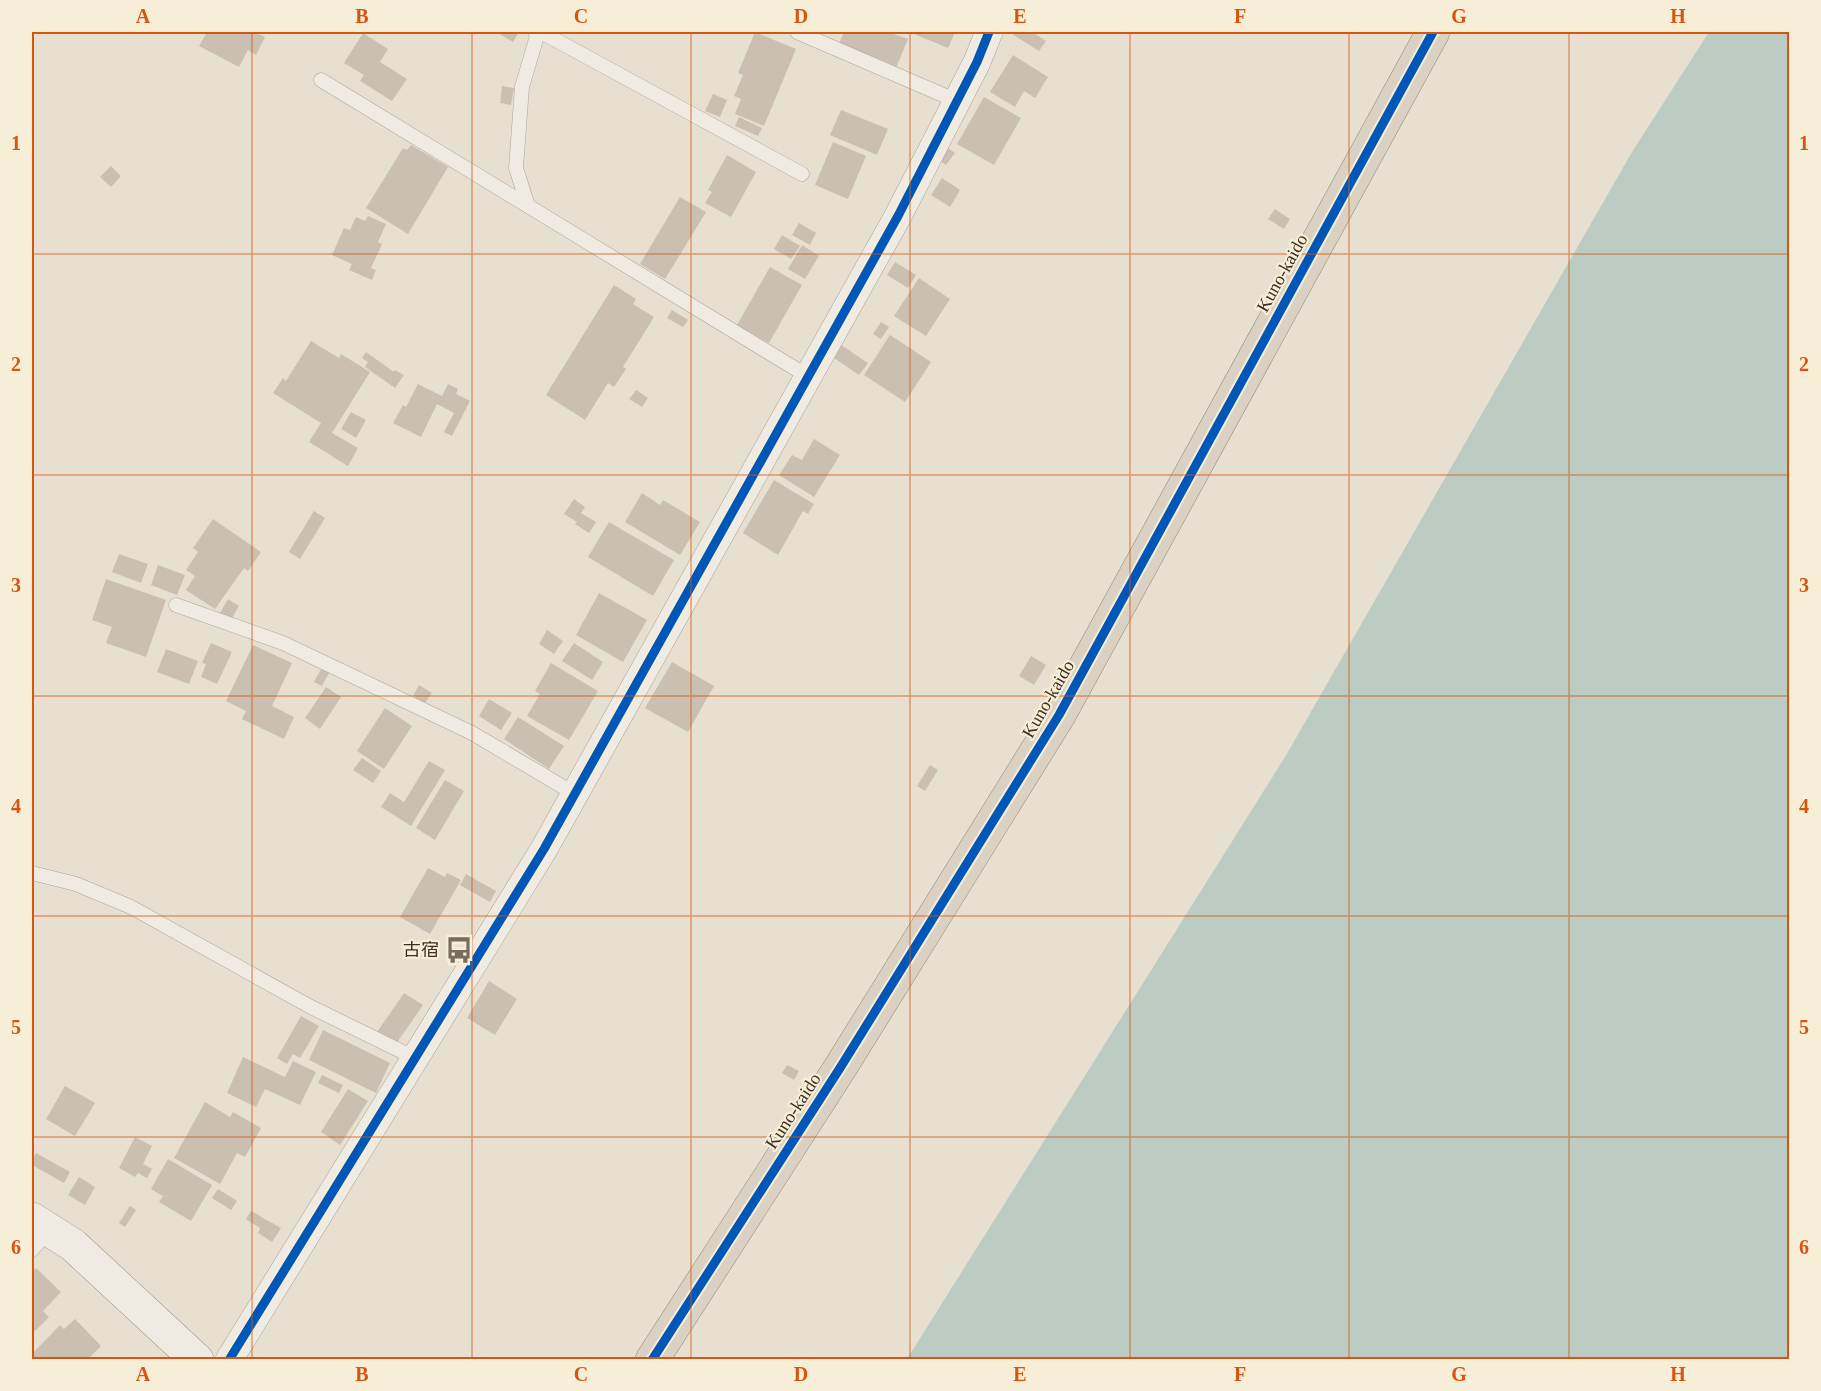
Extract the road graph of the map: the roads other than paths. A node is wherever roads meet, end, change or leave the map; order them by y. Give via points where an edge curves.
1 (535, 32) edge
2 (541, 32) edge
3 (796, 32) edge
4 (989, 32) edge
5 (1434, 32) edge
6 (321, 80) dead end
7 (957, 101) junction
8 (802, 174) dead end
9 (528, 206) junction
10 (808, 376) junction
11 (176, 606) dead end
12 (575, 794) junction
13 (32, 873) edge
14 (415, 1059) junction
15 (37, 1233) edge
16 (197, 1359) edge
17 (230, 1359) edge
18 (652, 1359) edge

1 - 9 lane via 522,87 516,168
2 - 8 lane
3 - 7 lane
4 - 7 street
5 - 18 highway, Kuno-kaido via 1059,715 840,1068
6 - 9 lane
7 - 10 street
9 - 10 lane
10 - 12 street
11 - 12 lane via 294,648 472,733
12 - 14 street
13 - 14 lane via 76,884 132,907 309,1006
14 - 17 street
15 - 16 street via 73,1245

